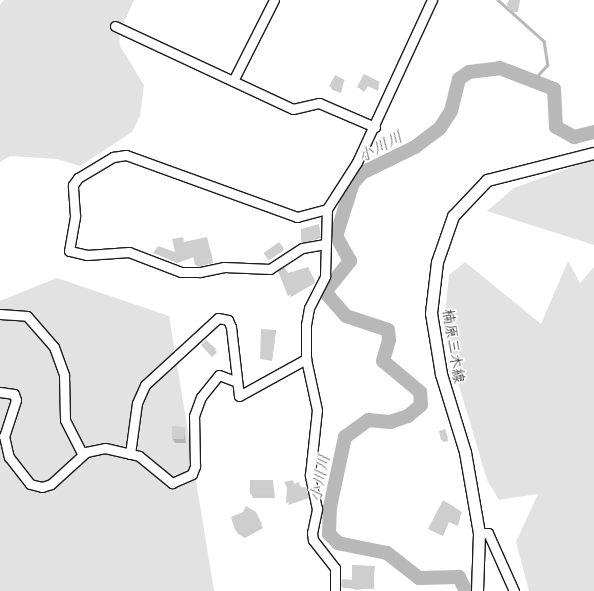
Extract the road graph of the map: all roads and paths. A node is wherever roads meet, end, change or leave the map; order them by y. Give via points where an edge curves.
1 (274, 0) edge
2 (432, 0) edge
3 (115, 26) dead end
4 (233, 81) junction
5 (375, 127) junction
6 (594, 153) edge
7 (327, 209) junction
8 (325, 244) junction
9 (0, 314) edge
10 (306, 359) junction
11 (237, 382) junction
12 (0, 392) edge
13 (2, 436) edge
14 (130, 454) junction
15 (83, 455) junction
16 (479, 533) junction
17 (335, 591) edge
18 (478, 591) edge
19 (514, 591) edge

1 - 4 street
2 - 5 street
3 - 4 street
4 - 5 street via 293,109 319,103
5 - 7 street
6 - 16 main road, 楠原三木線 via 486,180 453,216 437,262 431,314 441,374 465,452
7 - 8 street
7 - 8 street via 297,217 126,155 113,157 73,185 75,216 69,251 86,255 129,252 181,272 200,272 224,267 270,269 302,248
8 - 10 street via 325,276 309,308 306,325
9 - 15 street via 27,316 54,347 64,375 65,420
10 - 11 street via 239,396
10 - 17 street via 317,410 310,475 318,509 312,533 313,540 335,568
11 - 14 street via 220,375 201,398 194,416 195,466 192,474 181,482 172,482 153,465
11 - 14 street via 231,327 228,320 218,318 145,385 137,403
12 - 13 street via 14,394 16,400
13 - 15 street via 9,457 21,475 42,487 70,469
14 - 15 street via 105,448
16 - 18 main road, 楠原三木線
16 - 19 street via 488,533

